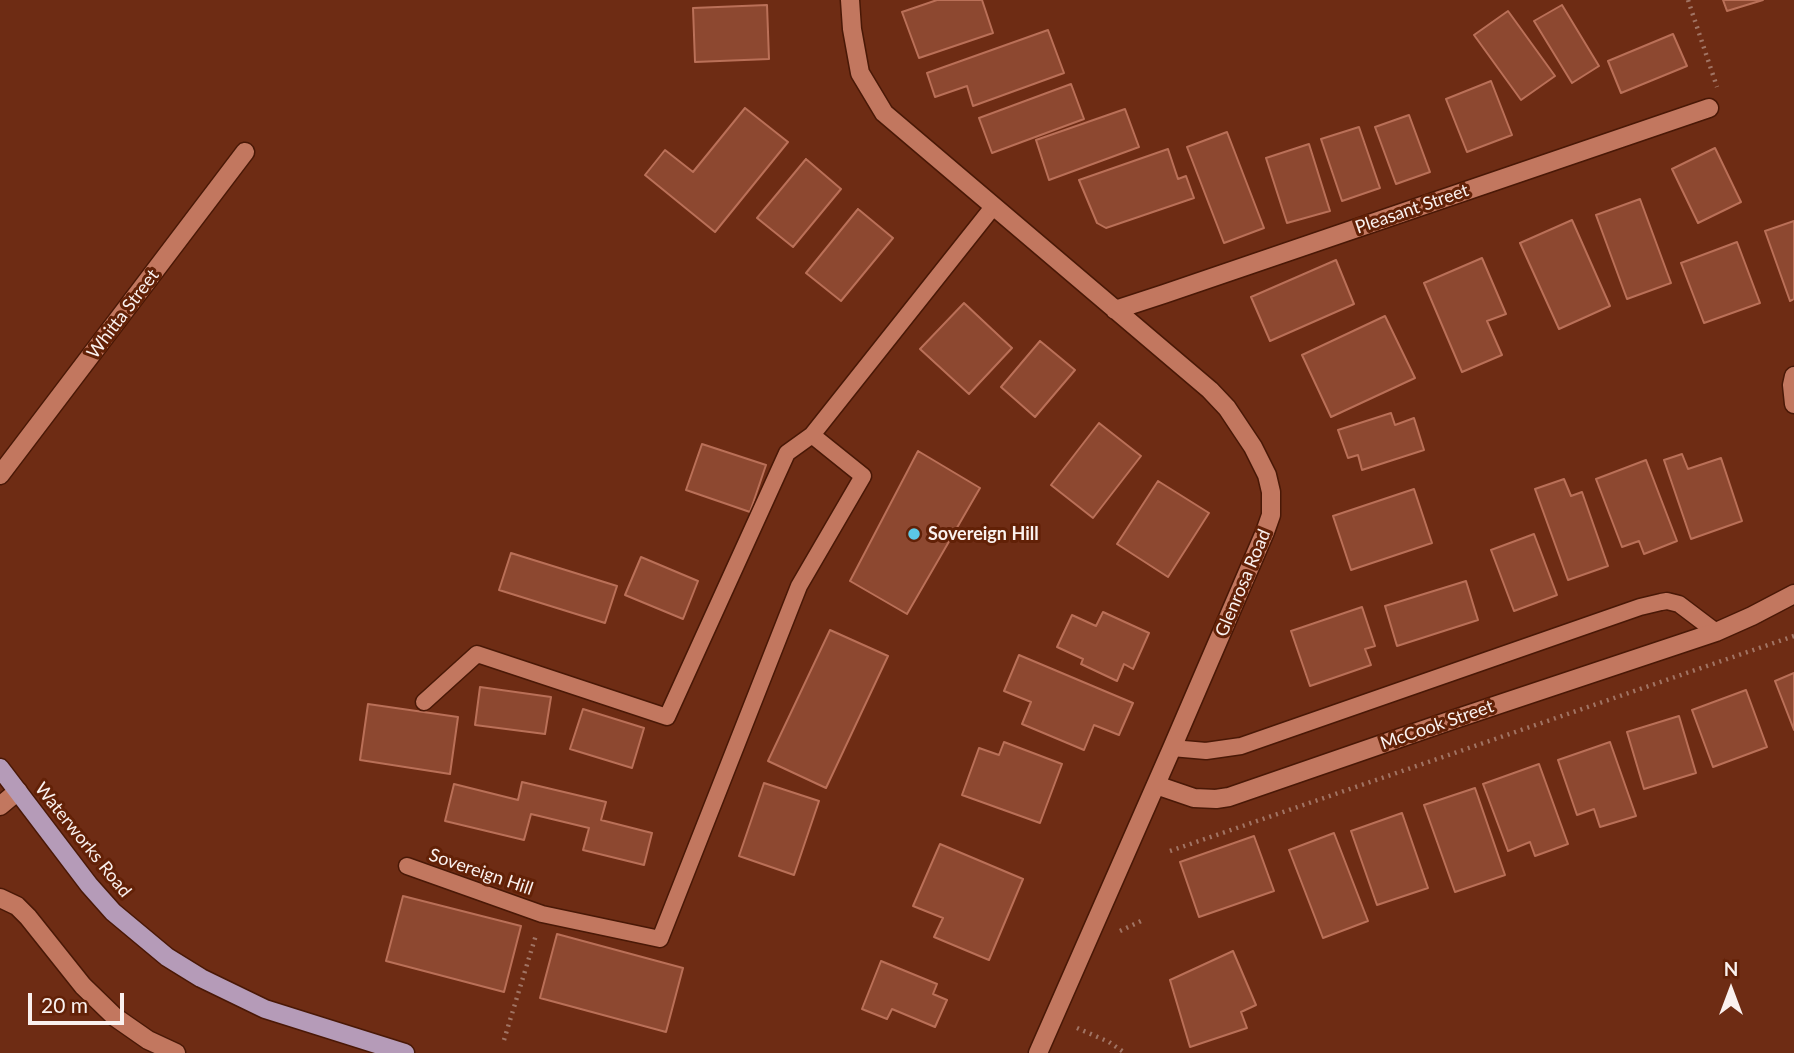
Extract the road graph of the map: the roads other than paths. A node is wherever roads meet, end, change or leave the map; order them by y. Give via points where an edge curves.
1 (850, 0) edge
2 (1709, 108) road end
3 (246, 152) dead end
4 (993, 207) junction
5 (1115, 310) junction
6 (1794, 376) edge
7 (1794, 404) edge
8 (812, 435) junction
9 (0, 475) edge
10 (1794, 594) edge
11 (1716, 632) junction
12 (424, 702) dead end
13 (1172, 748) junction
14 (0, 768) edge
15 (1156, 785) junction
16 (18, 791) junction
17 (0, 806) edge
18 (407, 866) dead end
19 (0, 898) edge
20 (176, 1053) edge
21 (405, 1053) edge
22 (1038, 1053) edge

1 - 4 street, Glenrosa Road via 860,74 884,113
2 - 5 street, Pleasant Street
3 - 9 street, Whitta Street
4 - 5 street, Glenrosa Road
4 - 8 lane
5 - 13 street, Glenrosa Road via 1227,408 1259,457 1272,498 1265,532
6 - 7 street
8 - 12 lane via 787,453 667,717 477,654
8 - 18 lane, Sovereign Hill via 863,476 799,586 660,939 542,914
10 - 11 street, McCook Street
11 - 13 lane via 1679,604 1661,602 1241,746 1206,751
11 - 15 street, McCook Street via 1228,797 1194,798
13 - 15 street, Glenrosa Road
14 - 16 main road, Waterworks Road
15 - 22 street, Glenrosa Road
16 - 17 street
16 - 21 main road, Waterworks Road via 113,912 167,957 265,1009
19 - 20 street via 28,917 83,986 116,1017

